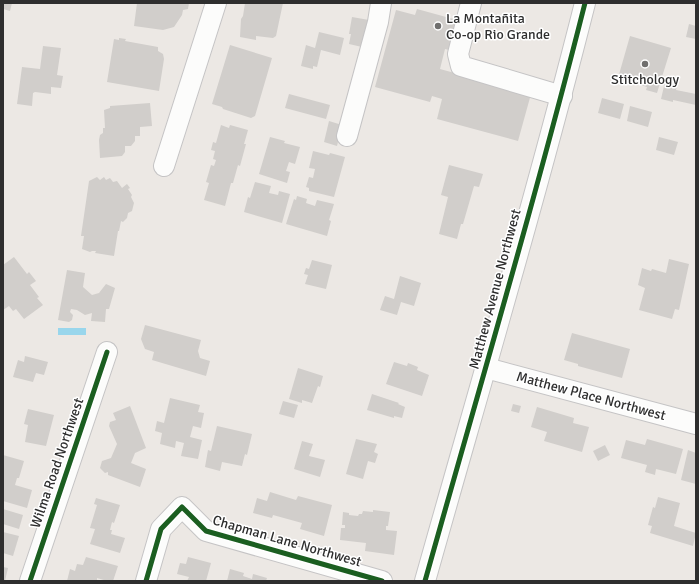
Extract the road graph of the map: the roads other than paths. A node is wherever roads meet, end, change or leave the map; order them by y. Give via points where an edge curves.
1 (216, 3) edge
2 (381, 3) edge
3 (471, 3) edge
4 (585, 3) edge
5 (562, 96) junction
6 (347, 136) dead end
7 (164, 166) dead end
8 (107, 352) dead end
9 (486, 368) junction
10 (696, 424) edge
11 (30, 581) edge
12 (146, 581) edge
13 (382, 581) edge
14 (426, 581) edge

1 - 7 street
2 - 6 street
3 - 5 street via 458,54 461,66
4 - 5 street, Matthew Avenue Northwest
5 - 9 street, Matthew Avenue Northwest
8 - 11 street, Wilma Road Northwest
9 - 10 street, Matthew Place Northwest
9 - 14 street, Matthew Avenue Northwest
12 - 13 street, Chapman Lane Northwest via 161,529 182,507 206,531

